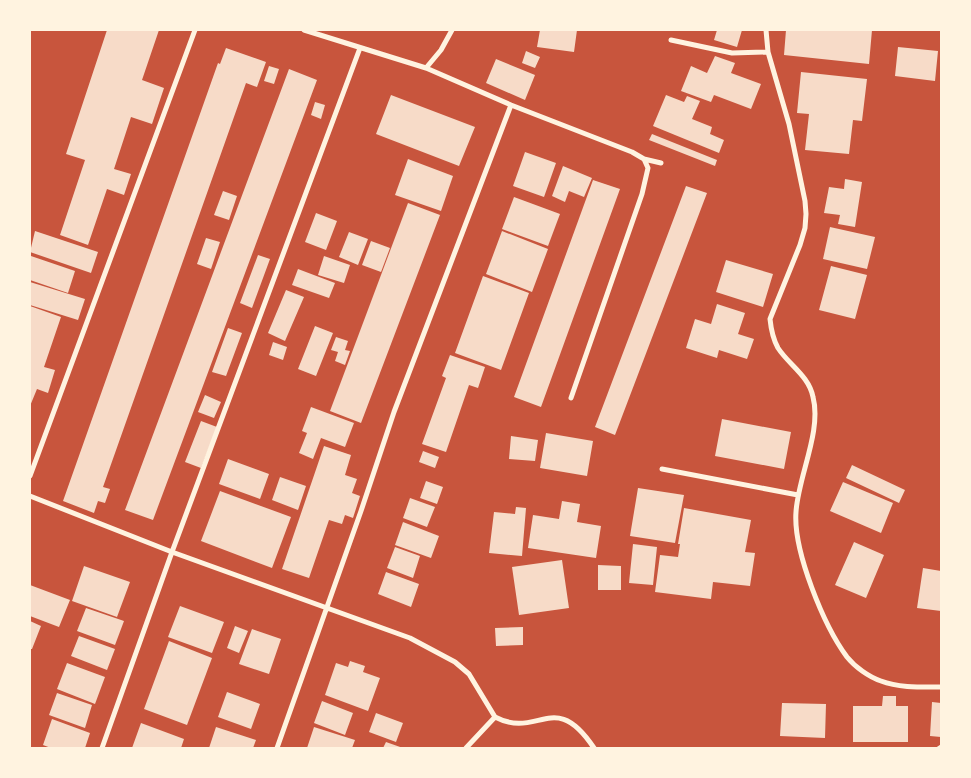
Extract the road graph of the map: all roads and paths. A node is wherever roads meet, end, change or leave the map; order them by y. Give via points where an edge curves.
1 (196, 30) edge
2 (304, 30) edge
3 (452, 30) edge
4 (766, 30) edge
5 (671, 40) dead end
6 (360, 48) junction
7 (768, 52) junction
8 (426, 68) junction
9 (511, 105) junction
10 (644, 159) junction
11 (661, 163) dead end
12 (571, 398) dead end
13 (662, 469) dead end
14 (30, 476) edge
15 (798, 495) junction
16 (30, 496) edge
17 (172, 552) junction
18 (327, 609) junction
19 (941, 687) edge
20 (495, 717) junction
21 (102, 748) edge
22 (277, 748) edge
23 (466, 748) edge
24 (594, 748) edge

1 - 14 street
2 - 6 street
3 - 8 street
4 - 7 street
5 - 7 street via 732,53
6 - 8 street
6 - 17 street
7 - 15 street via 789,124 806,201 805,228 770,319 778,347 806,380 813,396 812,436
8 - 9 street
9 - 10 street via 620,146
9 - 18 street via 394,412
10 - 11 street
10 - 12 street via 648,168 642,194
13 - 15 street
15 - 19 street via 796,530 802,562 847,657 880,681
16 - 17 street
17 - 18 street
17 - 21 street
18 - 20 street via 410,638 455,662 469,674
18 - 22 street
20 - 23 street
20 - 24 street via 519,725 551,718 567,720

